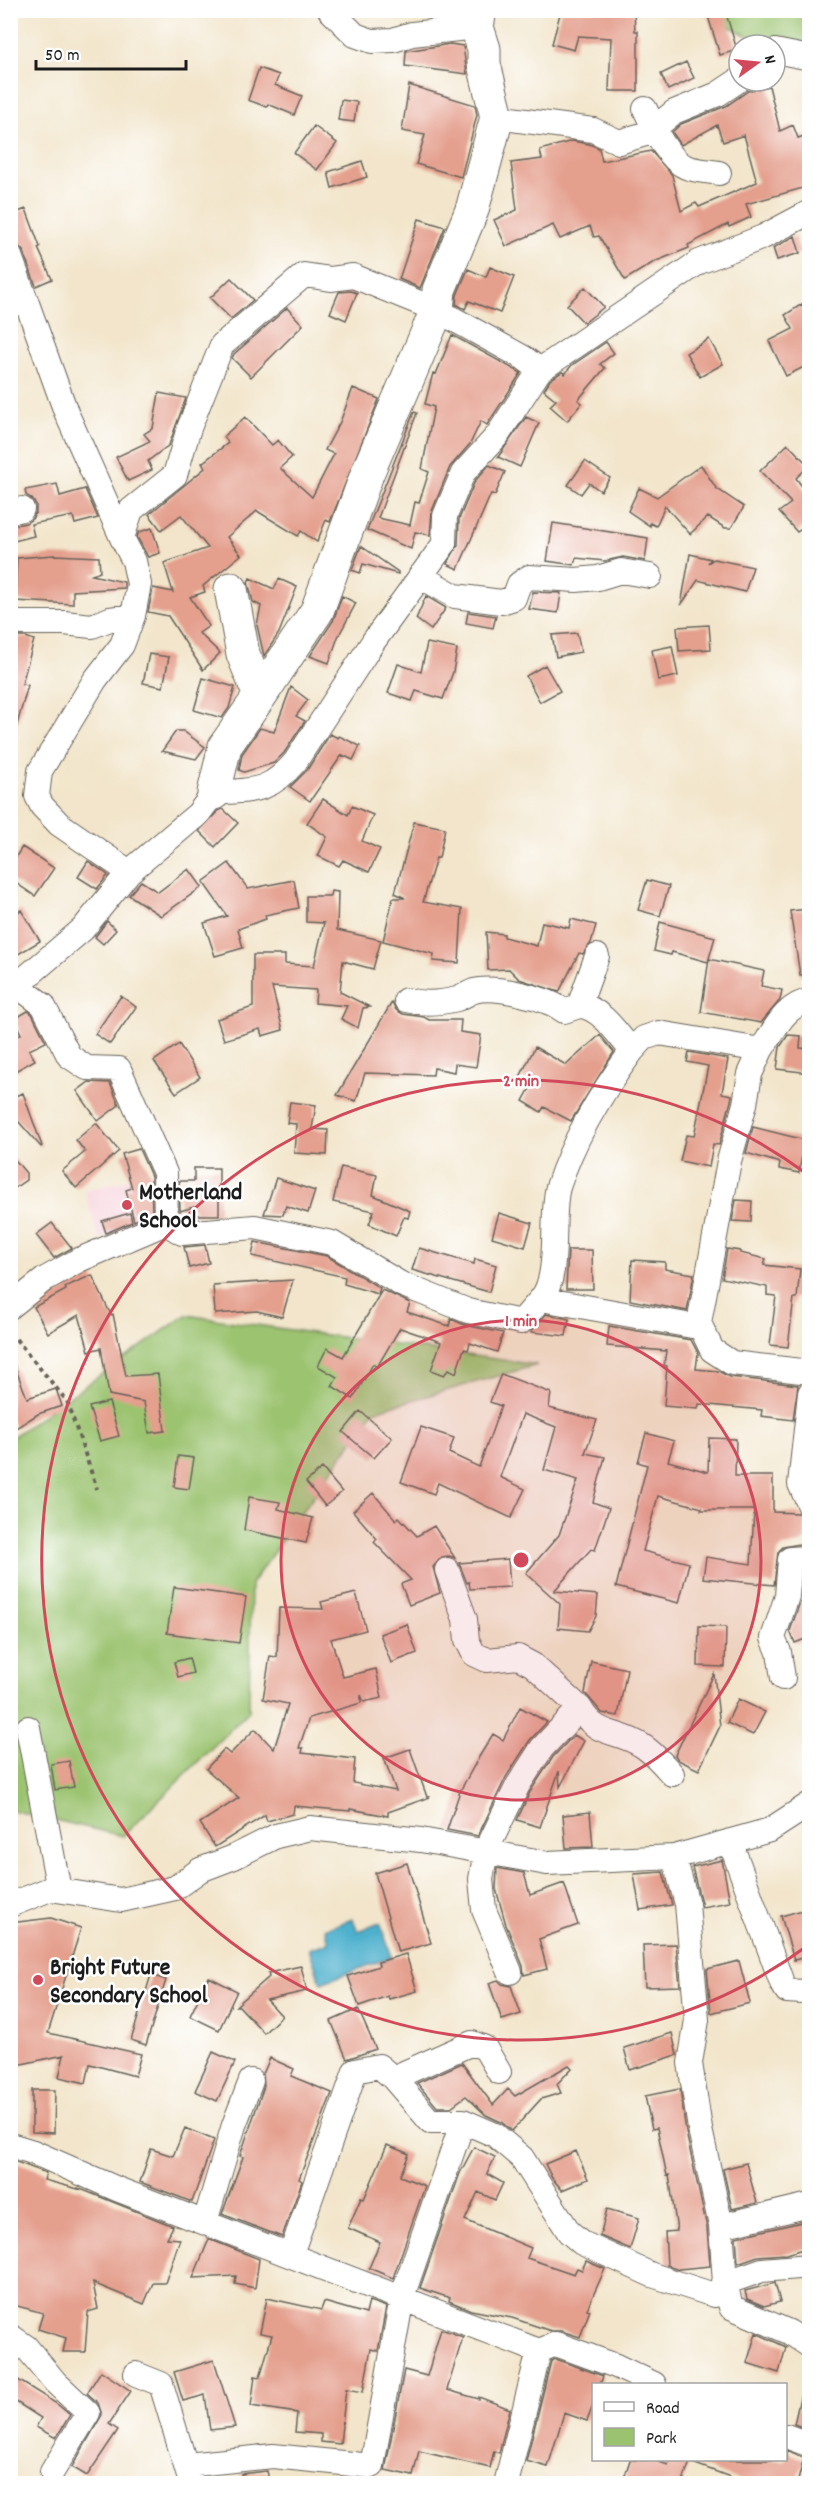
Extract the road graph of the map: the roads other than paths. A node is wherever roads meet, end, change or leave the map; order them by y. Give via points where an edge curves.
1 (330, 10) edge
2 (479, 19) edge
3 (787, 53) edge
4 (810, 58) edge
5 (727, 88) edge
6 (645, 109) dead end
7 (497, 117) junction
8 (655, 131) junction
9 (719, 173) dead end
10 (810, 212) edge
11 (10, 256) edge
12 (437, 310) junction
13 (540, 370) junction
14 (122, 538) junction
15 (420, 576) junction
16 (650, 576) dead end
17 (231, 589) dead end
18 (133, 615) junction
19 (10, 623) edge
20 (260, 696) junction
21 (214, 793) junction
22 (129, 872) junction
23 (597, 956) dead end
24 (13, 985) edge
25 (406, 1000) dead end
26 (810, 1001) edge
27 (579, 1006) junction
28 (761, 1050) junction
29 (632, 1051) junction
30 (166, 1223) junction
31 (541, 1299) junction
32 (10, 1307) edge
33 (699, 1323) junction
34 (810, 1372) edge
35 (810, 1393) edge
36 (810, 1506) edge
37 (810, 1554) edge
38 (447, 1570) dead end
39 (783, 1678) dead end
40 (580, 1708) junction
41 (28, 1728) dead end
42 (672, 1774) dead end
43 (810, 1804) edge
44 (730, 1841) junction
45 (486, 1851) junction
46 (674, 1857) junction
47 (59, 1890) junction
48 (10, 1905) edge
49 (510, 1972) dead end
50 (810, 1989) edge
51 (499, 2072) dead end
52 (393, 2078) junction
53 (251, 2081) dead end
54 (464, 2121) junction
55 (10, 2145) edge
56 (810, 2205) edge
57 (205, 2222) junction
58 (721, 2226) junction
59 (291, 2254) junction
60 (810, 2266) edge
61 (725, 2283) junction
62 (402, 2297) junction
63 (10, 2336) edge
64 (810, 2346) edge
65 (539, 2351) junction
66 (136, 2374) dead end
67 (650, 2383) edge
68 (787, 2436) edge
69 (810, 2445) edge
70 (52, 2472) dead end
71 (188, 2474) edge
72 (506, 2484) edge

1 - 2 street via 356,35 372,41 393,40
2 - 7 street via 484,64
3 - 4 street
5 - 8 street via 674,112
6 - 8 street
7 - 8 street via 593,130 619,142
7 - 12 street via 472,210 439,290
8 - 9 street via 683,166
10 - 13 street via 763,237 699,262
11 - 14 street via 66,412
12 - 13 street
12 - 14 street via 353,276 331,279 304,275 222,345 175,475 132,510
12 - 20 street via 367,474 317,611
13 - 15 street via 497,436 463,473 446,516 444,544
14 - 18 street via 134,561 139,584
15 - 16 street via 455,596 501,602 514,598 519,584 529,577 576,580 621,571
15 - 21 street via 281,779 256,790
17 - 20 street via 243,654
18 - 19 street via 110,618 92,626
18 - 22 street via 122,645 66,725 36,783 37,796 48,814
20 - 21 street via 225,746
21 - 22 street via 198,814
22 - 24 street via 83,929
23 - 27 street
24 - 30 street via 43,1005 69,1056 87,1068 119,1069 165,1173
25 - 27 street via 433,1002 458,998 475,990 493,990 556,1004 564,1011
26 - 28 street via 788,1010
27 - 29 street via 588,1006
28 - 29 street via 659,1033 644,1038
28 - 33 street via 750,1074 729,1161
29 - 31 street via 589,1113 558,1190 547,1292
30 - 31 street via 182,1233 255,1227 332,1243 401,1284 468,1311 521,1322
30 - 32 street via 79,1260 45,1279
31 - 33 street via 692,1326
33 - 34 street via 712,1350 732,1363
35 - 36 street via 800,1485
37 - 39 street via 790,1559 787,1596 773,1638
38 - 40 street via 474,1654 487,1660 518,1657 533,1665
40 - 42 street via 596,1728 645,1747
40 - 45 street via 542,1748 518,1785
41 - 47 street
43 - 44 street via 770,1830
44 - 46 street
44 - 50 street via 782,1983 793,1993
45 - 46 street via 547,1863
45 - 47 street via 421,1839 310,1828 276,1836 200,1870 175,1888 122,1900
45 - 49 street via 481,1879 483,1910
46 - 58 street via 687,1904 698,2020 690,2063
47 - 48 street via 50,1889
51 - 52 street via 485,2048 472,2043
52 - 54 street via 430,2121
52 - 59 street via 379,2066 356,2071
53 - 57 street
54 - 61 street via 495,2135 522,2158 569,2232 582,2243 652,2275 714,2295
54 - 62 street
55 - 57 street
56 - 58 street
57 - 59 street
58 - 61 street
59 - 62 street
60 - 61 street via 762,2270
61 - 64 street via 731,2307 789,2332
62 - 65 street
62 - 71 street via 372,2466 273,2456
63 - 70 street via 26,2347 88,2413
65 - 67 street via 556,2344
65 - 72 street
66 - 71 street via 160,2384
68 - 69 street

